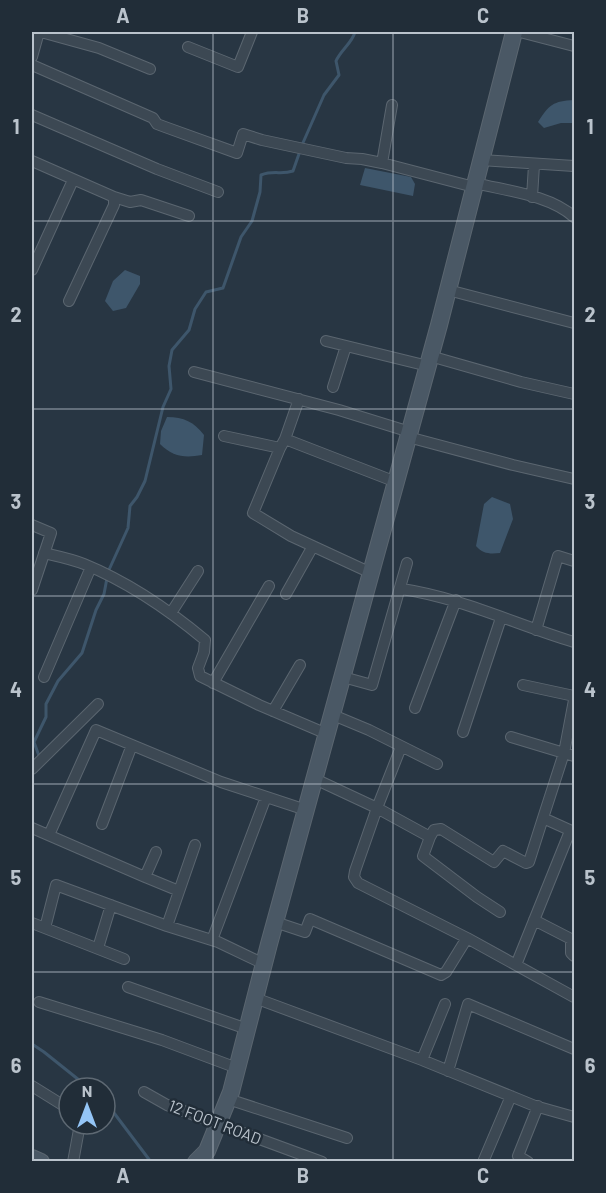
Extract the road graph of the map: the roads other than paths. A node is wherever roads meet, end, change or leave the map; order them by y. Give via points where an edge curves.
1 (40, 32) edge
2 (252, 32) edge
3 (514, 32) edge
4 (520, 32) edge
5 (574, 46) edge
6 (188, 47) dead end
7 (32, 57) edge
8 (32, 65) edge
9 (150, 69) dead end
10 (392, 105) dead end
11 (32, 115) edge
12 (481, 160) junction
13 (32, 161) edge
14 (382, 163) junction
15 (534, 165) junction
16 (574, 166) edge
17 (73, 180) junction
18 (475, 185) junction
19 (218, 192) dead end
20 (532, 197) junction
21 (114, 198) junction
22 (189, 216) dead end
23 (574, 217) edge
24 (32, 270) edge
25 (448, 290) junction
26 (69, 301) dead end
27 (574, 323) edge
28 (326, 341) dead end
29 (346, 346) junction
30 (429, 361) junction
31 (194, 372) dead end
32 (333, 387) dead end
33 (574, 394) edge
34 (299, 399) junction
35 (409, 434) junction
36 (224, 436) dead end
37 (282, 443) junction
38 (574, 479) edge
39 (396, 482) junction
40 (32, 525) edge
41 (313, 546) junction
42 (44, 553) junction
43 (574, 561) edge
44 (407, 563) dead end
45 (91, 567) junction
46 (198, 570) dead end
47 (371, 573) junction
48 (269, 586) dead end
49 (402, 589) junction
50 (32, 590) edge
51 (286, 594) dead end
52 (456, 600) junction
53 (171, 613) junction
54 (501, 618) junction
55 (536, 630) junction
56 (574, 642) edge
57 (300, 665) dead end
58 (44, 677) dead end
59 (343, 677) junction
60 (213, 683) junction
61 (523, 685) dead end
62 (574, 698) edge
63 (98, 704) dead end
64 (415, 708) dead end
65 (273, 711) junction
66 (333, 715) junction
67 (463, 732) dead end
68 (327, 734) junction
69 (511, 737) dead end
70 (132, 745) junction
71 (401, 747) junction
72 (569, 754) edge
73 (437, 764) dead end
74 (32, 770) edge
75 (315, 779) junction
76 (266, 797) junction
77 (377, 808) junction
78 (306, 810) junction
79 (543, 818) junction
80 (102, 824) dead end
81 (32, 828) edge
82 (572, 832) edge
83 (49, 835) junction
84 (430, 837) junction
85 (195, 845) dead end
86 (156, 852) dead end
87 (145, 877) junction
88 (179, 891) junction
89 (111, 905) junction
90 (500, 912) dead end
91 (534, 920) junction
92 (275, 922) junction
93 (32, 923) edge
94 (167, 926) junction
95 (45, 928) junction
96 (467, 938) junction
97 (212, 940) junction
98 (98, 948) junction
99 (574, 956) edge
100 (124, 959) dead end
101 (264, 964) junction
102 (516, 965) junction
103 (128, 987) dead end
104 (574, 997) edge
105 (255, 998) junction
106 (39, 1002) dead end
107 (445, 1004) dead end
108 (247, 1029) junction
109 (574, 1049) edge
110 (422, 1060) junction
111 (237, 1068) junction
112 (448, 1071) junction
113 (32, 1086) edge
114 (144, 1092) dead end
115 (511, 1096) junction
116 (228, 1099) junction
117 (57, 1102) edge
118 (538, 1106) junction
119 (574, 1117) edge
120 (218, 1125) junction
121 (78, 1136) edge
122 (347, 1138) dead end
123 (32, 1158) edge
124 (41, 1161) edge
125 (73, 1161) edge
126 (196, 1161) edge
127 (322, 1161) edge
128 (483, 1161) edge
129 (528, 1161) edge

1 - 7 street
1 - 9 street via 99,48
2 - 6 street via 238,67
3 - 12 street
4 - 5 street
8 - 14 street via 153,118 157,124 237,153 243,134
10 - 14 street
11 - 19 street
12 - 15 street
12 - 18 street
13 - 17 street
14 - 18 street
15 - 16 street
15 - 20 street
17 - 21 street
17 - 24 street
18 - 20 street
18 - 25 street
20 - 23 street
21 - 22 street via 139,200
21 - 26 street
25 - 27 street
25 - 30 street
28 - 29 street
29 - 30 street
29 - 32 street
30 - 33 street
30 - 35 street
31 - 34 street
34 - 35 street
34 - 37 street
35 - 38 street
35 - 39 street
36 - 37 street
37 - 39 street
37 - 41 street via 253,513
39 - 47 street
40 - 42 street via 51,533
41 - 47 street
41 - 51 street
42 - 45 street
42 - 50 street
43 - 55 street via 558,556
44 - 49 street
45 - 53 street
45 - 58 street
46 - 53 street
47 - 59 street
48 - 60 street
49 - 52 street
49 - 59 street via 372,686
52 - 54 street
52 - 64 street
53 - 60 street via 205,640 198,672
54 - 55 street
54 - 67 street
55 - 56 street
57 - 65 street
59 - 66 street
60 - 65 street
61 - 62 street
62 - 72 street
63 - 74 street
65 - 68 street
66 - 68 street
66 - 71 street
68 - 75 street
69 - 72 street
70 - 76 street
70 - 80 street
70 - 83 street via 96,730
71 - 73 street
71 - 77 street
72 - 79 street
75 - 77 street
75 - 78 street
76 - 78 street
76 - 97 street
77 - 84 street
77 - 96 street via 355,871 357,883
78 - 92 street
79 - 82 street
79 - 84 street via 528,863 503,851 493,861 441,829 434,830
81 - 83 street
82 - 91 street
83 - 87 street
84 - 90 street via 423,856
85 - 88 street
86 - 87 street
87 - 88 street
88 - 94 street
89 - 94 street
89 - 95 street via 56,885
89 - 98 street
91 - 99 street via 572,939
91 - 102 street
92 - 96 street via 304,932 310,919 441,975
92 - 101 street
93 - 95 street
94 - 97 street
95 - 98 street
96 - 102 street
97 - 101 street
98 - 100 street
101 - 105 street
102 - 104 street
103 - 108 street
105 - 108 street
105 - 110 street
106 - 111 street
107 - 110 street
108 - 111 street
109 - 112 street via 468,1004
110 - 112 street
111 - 116 street
112 - 115 street
113 - 117 street
114 - 120 street, 12 FOOT ROAD
115 - 118 street
115 - 128 street
116 - 120 street
116 - 122 street
118 - 119 street
118 - 129 street via 518,1156
120 - 126 street via 207,1151
120 - 127 street, 12 FOOT ROAD
121 - 125 street
123 - 124 street

